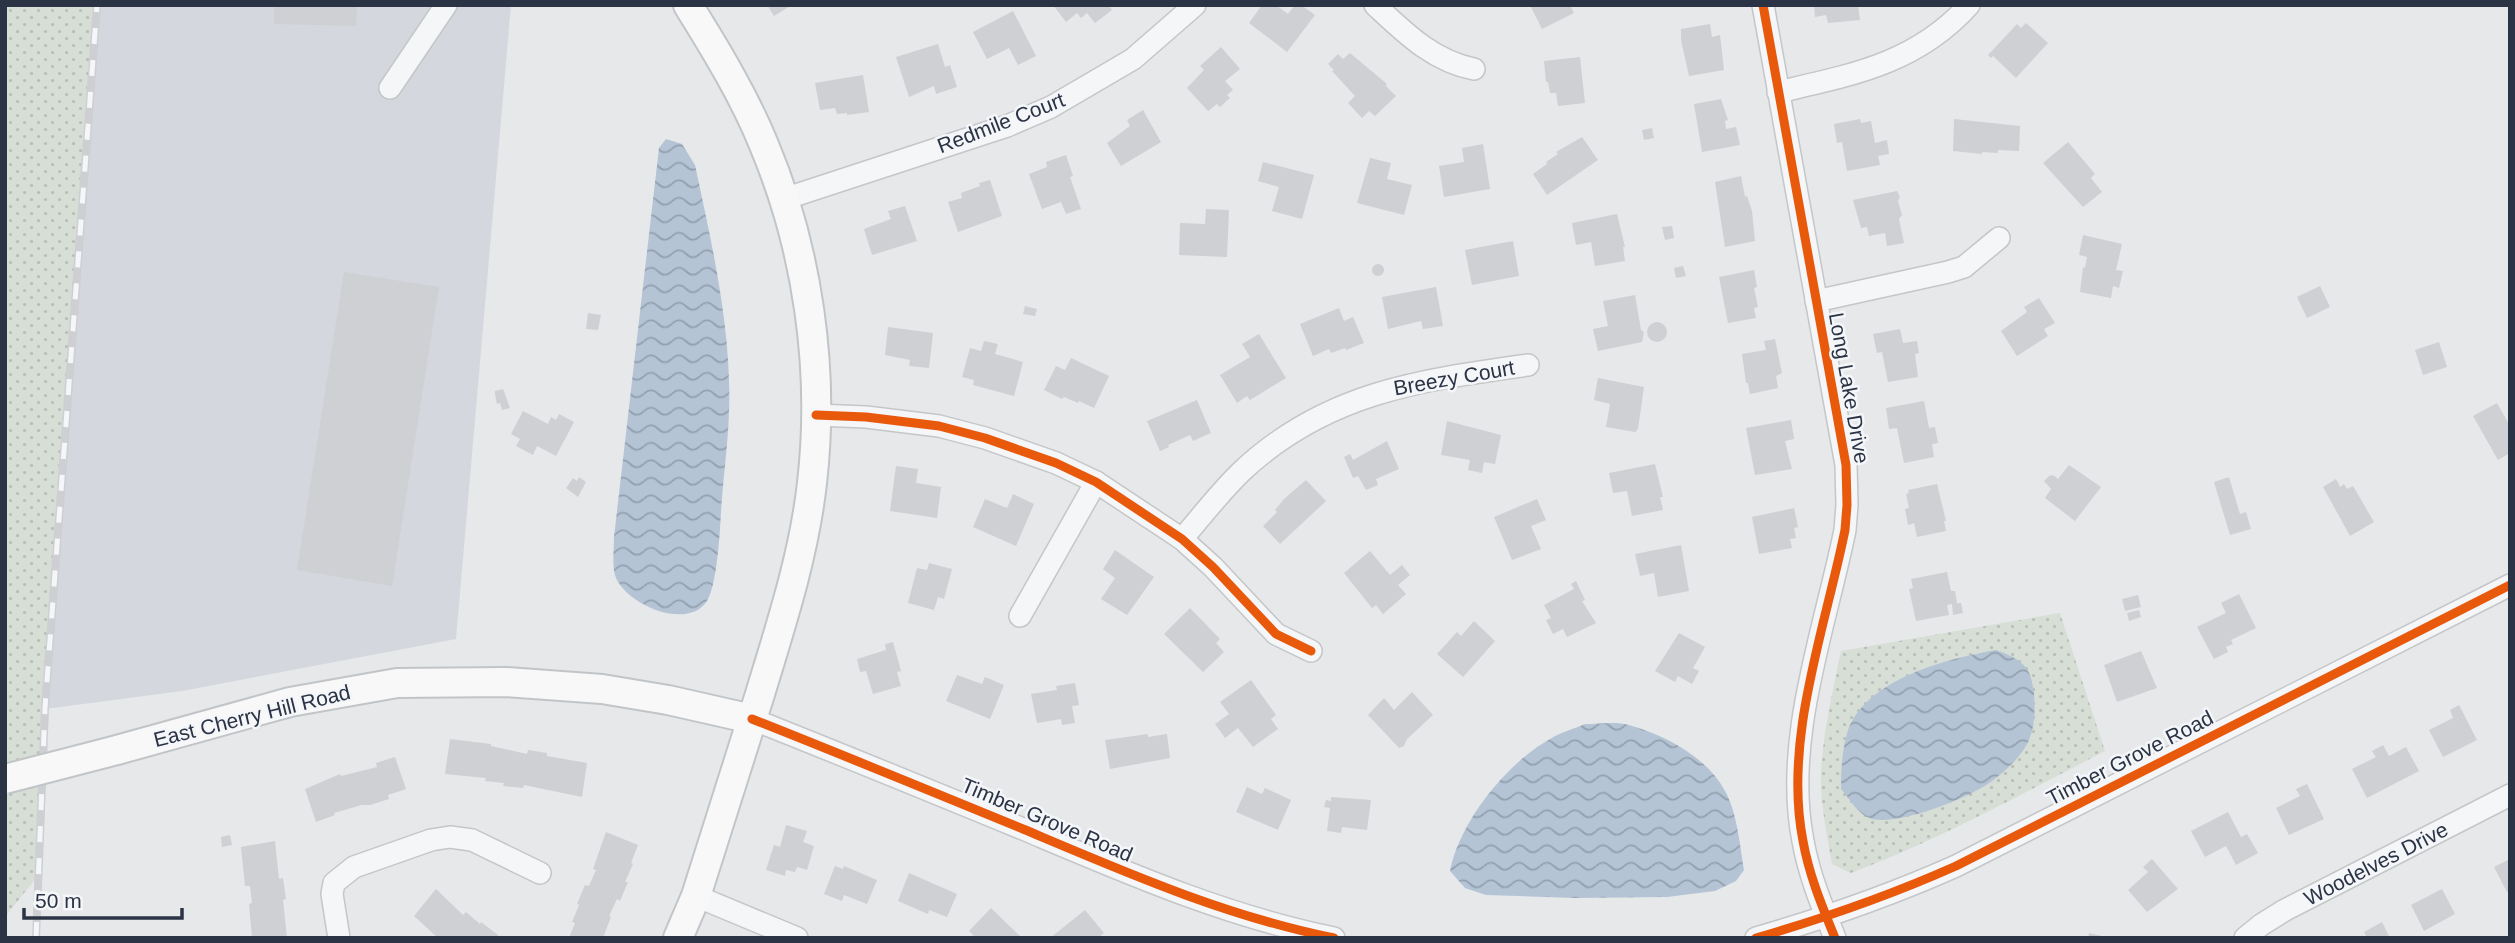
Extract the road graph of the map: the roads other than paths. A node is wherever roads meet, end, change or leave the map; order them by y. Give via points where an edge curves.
1 (446, 5) edge
2 (688, 5) edge
3 (1195, 5) edge
4 (1376, 5) edge
5 (1763, 5) edge
6 (1969, 5) edge
7 (1474, 69) dead end
8 (390, 88) dead end
9 (1778, 92) junction
10 (784, 199) junction
11 (1999, 239) dead end
12 (1816, 300) junction
13 (1528, 365) dead end
14 (816, 415) junction
15 (1096, 482) junction
16 (1182, 539) junction
17 (2510, 584) edge
18 (1020, 616) dead end
19 (1311, 651) dead end
20 (752, 719) junction
21 (5, 779) edge
22 (2510, 795) edge
23 (540, 873) dead end
24 (696, 896) junction
25 (1827, 918) junction
26 (340, 938) edge
27 (678, 938) edge
28 (797, 938) edge
29 (1334, 938) edge
30 (1756, 938) edge
31 (1835, 938) edge
32 (2245, 938) edge

1 - 8 street
2 - 10 main road via 764,144
3 - 10 street, Redmile Court via 1133,59 1051,107 1007,126
4 - 7 street via 1434,54
5 - 9 street, Long Lake Drive
6 - 9 street via 1934,37 1898,59
9 - 12 street, Long Lake Drive
10 - 14 main road via 808,299
11 - 12 street via 1964,267
12 - 25 street, Long Lake Drive via 1846,465 1847,505 1797,768 1802,839
13 - 16 street, Breezy Court via 1399,386 1326,414 1250,465
14 - 15 street via 939,426 1022,450
14 - 20 main road via 803,537
15 - 16 street
15 - 18 street
16 - 19 street via 1276,634
17 - 25 street, Timber Grove Road via 1956,866
20 - 21 main road, East Cherry Hill Road, bridge via 602,689 506,682 397,684 290,702
20 - 24 main road
20 - 29 street, Timber Grove Road via 1145,881 1215,906
22 - 32 street, Woodelves Drive via 2285,910
23 - 26 street via 472,841 450,836 431,840 354,867 334,883
24 - 27 main road
24 - 28 street
25 - 30 street, Timber Grove Road
25 - 31 street, Long Lake Drive

